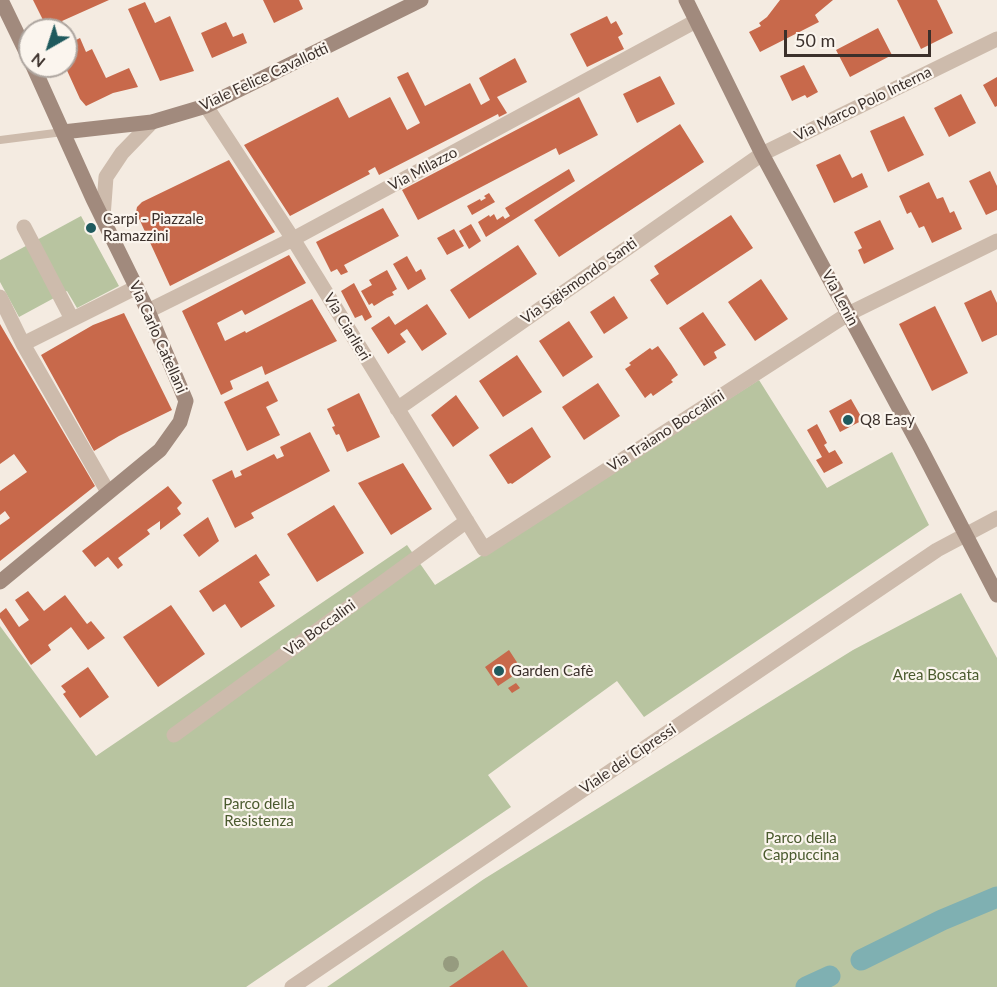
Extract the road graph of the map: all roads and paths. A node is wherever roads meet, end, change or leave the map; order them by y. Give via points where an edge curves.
1 (1, 0) edge
2 (421, 0) edge
3 (686, 0) edge
4 (696, 21) junction
5 (18, 35) edge
6 (997, 39) edge
7 (38, 78) edge
8 (206, 106) junction
9 (152, 122) junction
10 (63, 132) junction
11 (0, 140) edge
12 (762, 154) junction
13 (103, 217) junction
14 (24, 227) dead end
15 (293, 238) junction
16 (997, 241) edge
17 (137, 288) junction
18 (0, 297) edge
19 (148, 311) junction
20 (848, 314) junction
21 (72, 319) junction
22 (23, 344) junction
23 (397, 409) junction
24 (108, 492) junction
25 (997, 518) edge
26 (467, 521) junction
27 (966, 534) junction
28 (484, 549) joint
29 (0, 582) edge
30 (997, 595) edge
31 (174, 735) dead end
32 (292, 987) edge

1 - 5 street
2 - 8 street, Viale Felice Cavallotti
3 - 4 street, Via Lenin
4 - 12 street, Via Lenin
4 - 15 street, Via Milazzo
6 - 12 street, Via Marco Polo Interna
7 - 10 street, Via Carlo Catellani
8 - 9 street, Viale Felice Cavallotti
8 - 15 street, Via Ciarlieri
9 - 10 street, Viale Felice Cavallotti
9 - 13 street via 122,153 106,177
10 - 11 lane
10 - 13 street, Via Carlo Catellani
12 - 20 street, Via Lenin
12 - 23 street, Via Sigismondo Santi
13 - 17 street, Via Carlo Catellani
14 - 21 street
15 - 19 street, Via Milazzo
15 - 23 street, Via Ciarlieri
16 - 20 street, Via Traiano Boccalini
17 - 19 street, Via Carlo Catellani
17 - 21 street
18 - 22 street
19 - 24 street, Via Carlo Catellani via 186,401 180,422 160,450
20 - 27 street, Via Lenin
20 - 28 street, Via Traiano Boccalini
21 - 22 street
22 - 24 street
23 - 26 street, Via Ciarlieri
24 - 29 street, Via Carlo Catellani
25 - 27 street, Viale dei Cipressi
26 - 28 street, Via Ciarlieri
26 - 31 street, Via Boccalini
27 - 30 street, Via Lenin
27 - 32 street, Viale dei Cipressi

